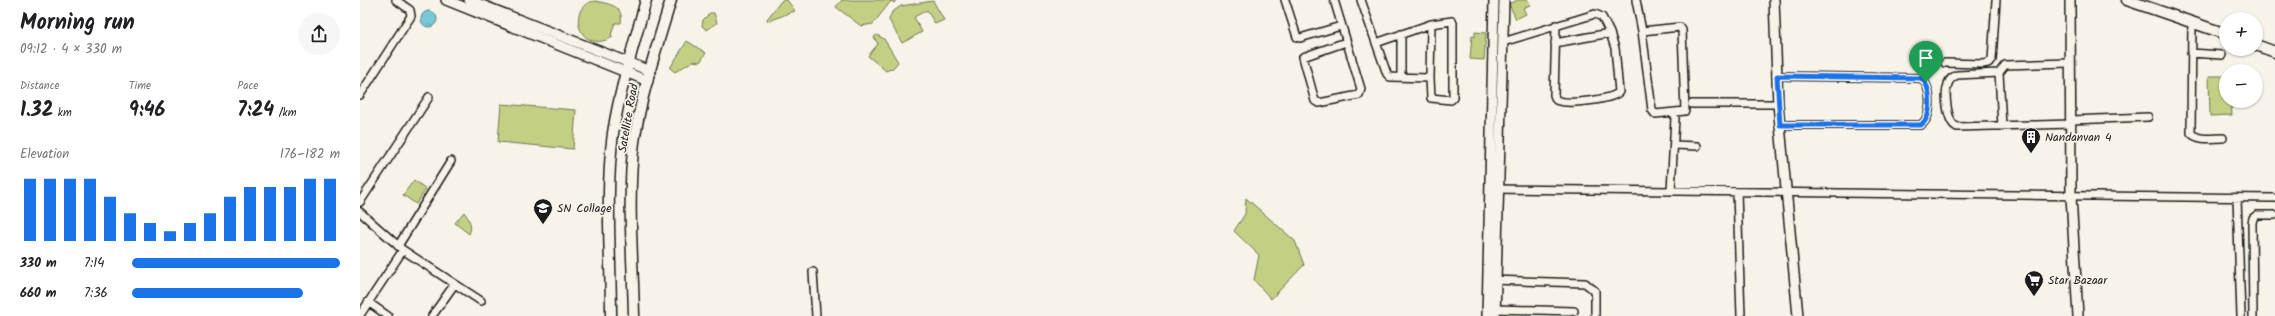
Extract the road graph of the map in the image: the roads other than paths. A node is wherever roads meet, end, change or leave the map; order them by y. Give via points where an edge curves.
1 (396, 0) edge
2 (446, 0) edge
3 (468, 0) edge
4 (646, 0) edge
5 (671, 0) edge
6 (1285, 0) edge
7 (1334, 0) edge
8 (1361, 0) edge
9 (1494, 0) edge
10 (1504, 0) edge
11 (1636, 0) edge
12 (1774, 0) edge
13 (1996, 0) edge
14 (2070, 0) edge
15 (2127, 0) edge
16 (2147, 0) edge
17 (2192, 21) junction
18 (1431, 24) junction
19 (1556, 25) junction
20 (2219, 25) edge
21 (1341, 26) junction
22 (1642, 31) junction
23 (2219, 31) edge
24 (1610, 33) junction
25 (1401, 34) junction
26 (2263, 40) edge
27 (1346, 42) junction
28 (1503, 42) junction
29 (1376, 43) junction
30 (1555, 43) junction
31 (2275, 44) edge
32 (2263, 48) edge
33 (2275, 52) edge
34 (2191, 53) junction
35 (2219, 55) edge
36 (1945, 63) dead end
37 (2069, 63) junction
38 (627, 68) junction
39 (1999, 73) junction
40 (649, 76) junction
41 (1401, 76) junction
42 (1777, 76) junction
43 (1430, 78) junction
44 (360, 95) edge
45 (429, 97) dead end
46 (1692, 104) dead end
47 (1778, 104) junction
48 (2148, 117) dead end
49 (1675, 118) dead end
50 (2071, 122) junction
51 (1780, 125) junction
52 (2002, 126) junction
53 (2223, 138) dead end
54 (1674, 144) junction
55 (1697, 146) dead end
56 (451, 161) dead end
57 (1495, 189) junction
58 (1671, 191) junction
59 (1737, 192) junction
60 (1787, 193) junction
61 (2071, 196) junction
62 (2237, 198) junction
63 (2275, 198) edge
64 (360, 202) edge
65 (360, 212) edge
66 (2275, 215) edge
67 (401, 248) junction
68 (813, 272) dead end
69 (1492, 280) junction
70 (454, 285) junction
71 (481, 301) dead end
72 (368, 302) junction
73 (1574, 311) dead end
74 (1495, 313) edge
75 (1545, 313) edge
76 (1566, 313) edge
77 (360, 314) edge
78 (388, 316) edge
79 (432, 316) edge
80 (611, 316) edge
81 (634, 316) edge
82 (816, 316) edge
83 (1488, 316) edge
84 (1595, 316) edge
85 (1741, 316) edge
86 (1798, 316) edge
87 (2078, 316) edge
88 (2241, 316) edge
89 (2253, 316) edge

1 - 44 street via 410,10 412,16
2 - 38 street
3 - 38 street
4 - 38 main road, Satellite Road
5 - 40 main road, Satellite Road
6 - 21 street via 1297,36 1300,38
7 - 21 street
8 - 29 street
9 - 57 street
10 - 28 street
11 - 22 street
12 - 42 street
13 - 36 street via 1992,60 1983,64
14 - 37 street
15 - 17 main road
16 - 20 main road
17 - 23 main road
17 - 34 street
18 - 25 street
18 - 43 street
18 - 43 street via 1452,21 1454,23 1453,98 1431,98
19 - 24 street via 1598,14 1602,16
19 - 28 street
19 - 30 street
21 - 27 street
22 - 22 street via 1652,110 1655,114 1685,111 1682,30 1680,27
24 - 30 street
24 - 30 street via 1615,48 1620,86 1619,92 1611,97 1569,102 1556,100
25 - 29 street
25 - 41 street
26 - 31 main road
27 - 27 street via 1361,89 1359,95 1319,103 1315,101 1303,57
28 - 57 street
29 - 41 street via 1387,74
32 - 33 main road
34 - 35 street
34 - 53 street via 2191,133 2196,137
37 - 39 street via 2005,65
37 - 50 street
38 - 40 street
38 - 80 main road, Satellite Road via 610,162
39 - 52 street
39 - 52 street via 1957,75 1951,78 1947,87 1948,119 1951,125 1956,127
40 - 81 main road, Satellite Road via 634,142
41 - 43 street
42 - 47 street
42 - 51 street via 1921,78 1929,90 1928,116 1921,125
45 - 64 street
46 - 47 street
47 - 51 street
48 - 50 street
49 - 54 street
50 - 52 street
50 - 61 street
51 - 60 street
54 - 55 street
54 - 58 street
56 - 67 street
57 - 58 street
57 - 69 street
58 - 59 street
59 - 60 street
59 - 85 street
60 - 61 street
60 - 86 street
61 - 62 street
61 - 87 street
62 - 63 street
62 - 88 street
65 - 67 street
66 - 89 street via 2257,215 2253,218
67 - 70 street
67 - 72 street
68 - 82 street
69 - 74 street
69 - 83 street
69 - 84 street via 1585,283 1595,291
70 - 71 street
70 - 79 street
72 - 77 street
72 - 78 street
73 - 76 street
74 - 75 street
75 - 76 street

